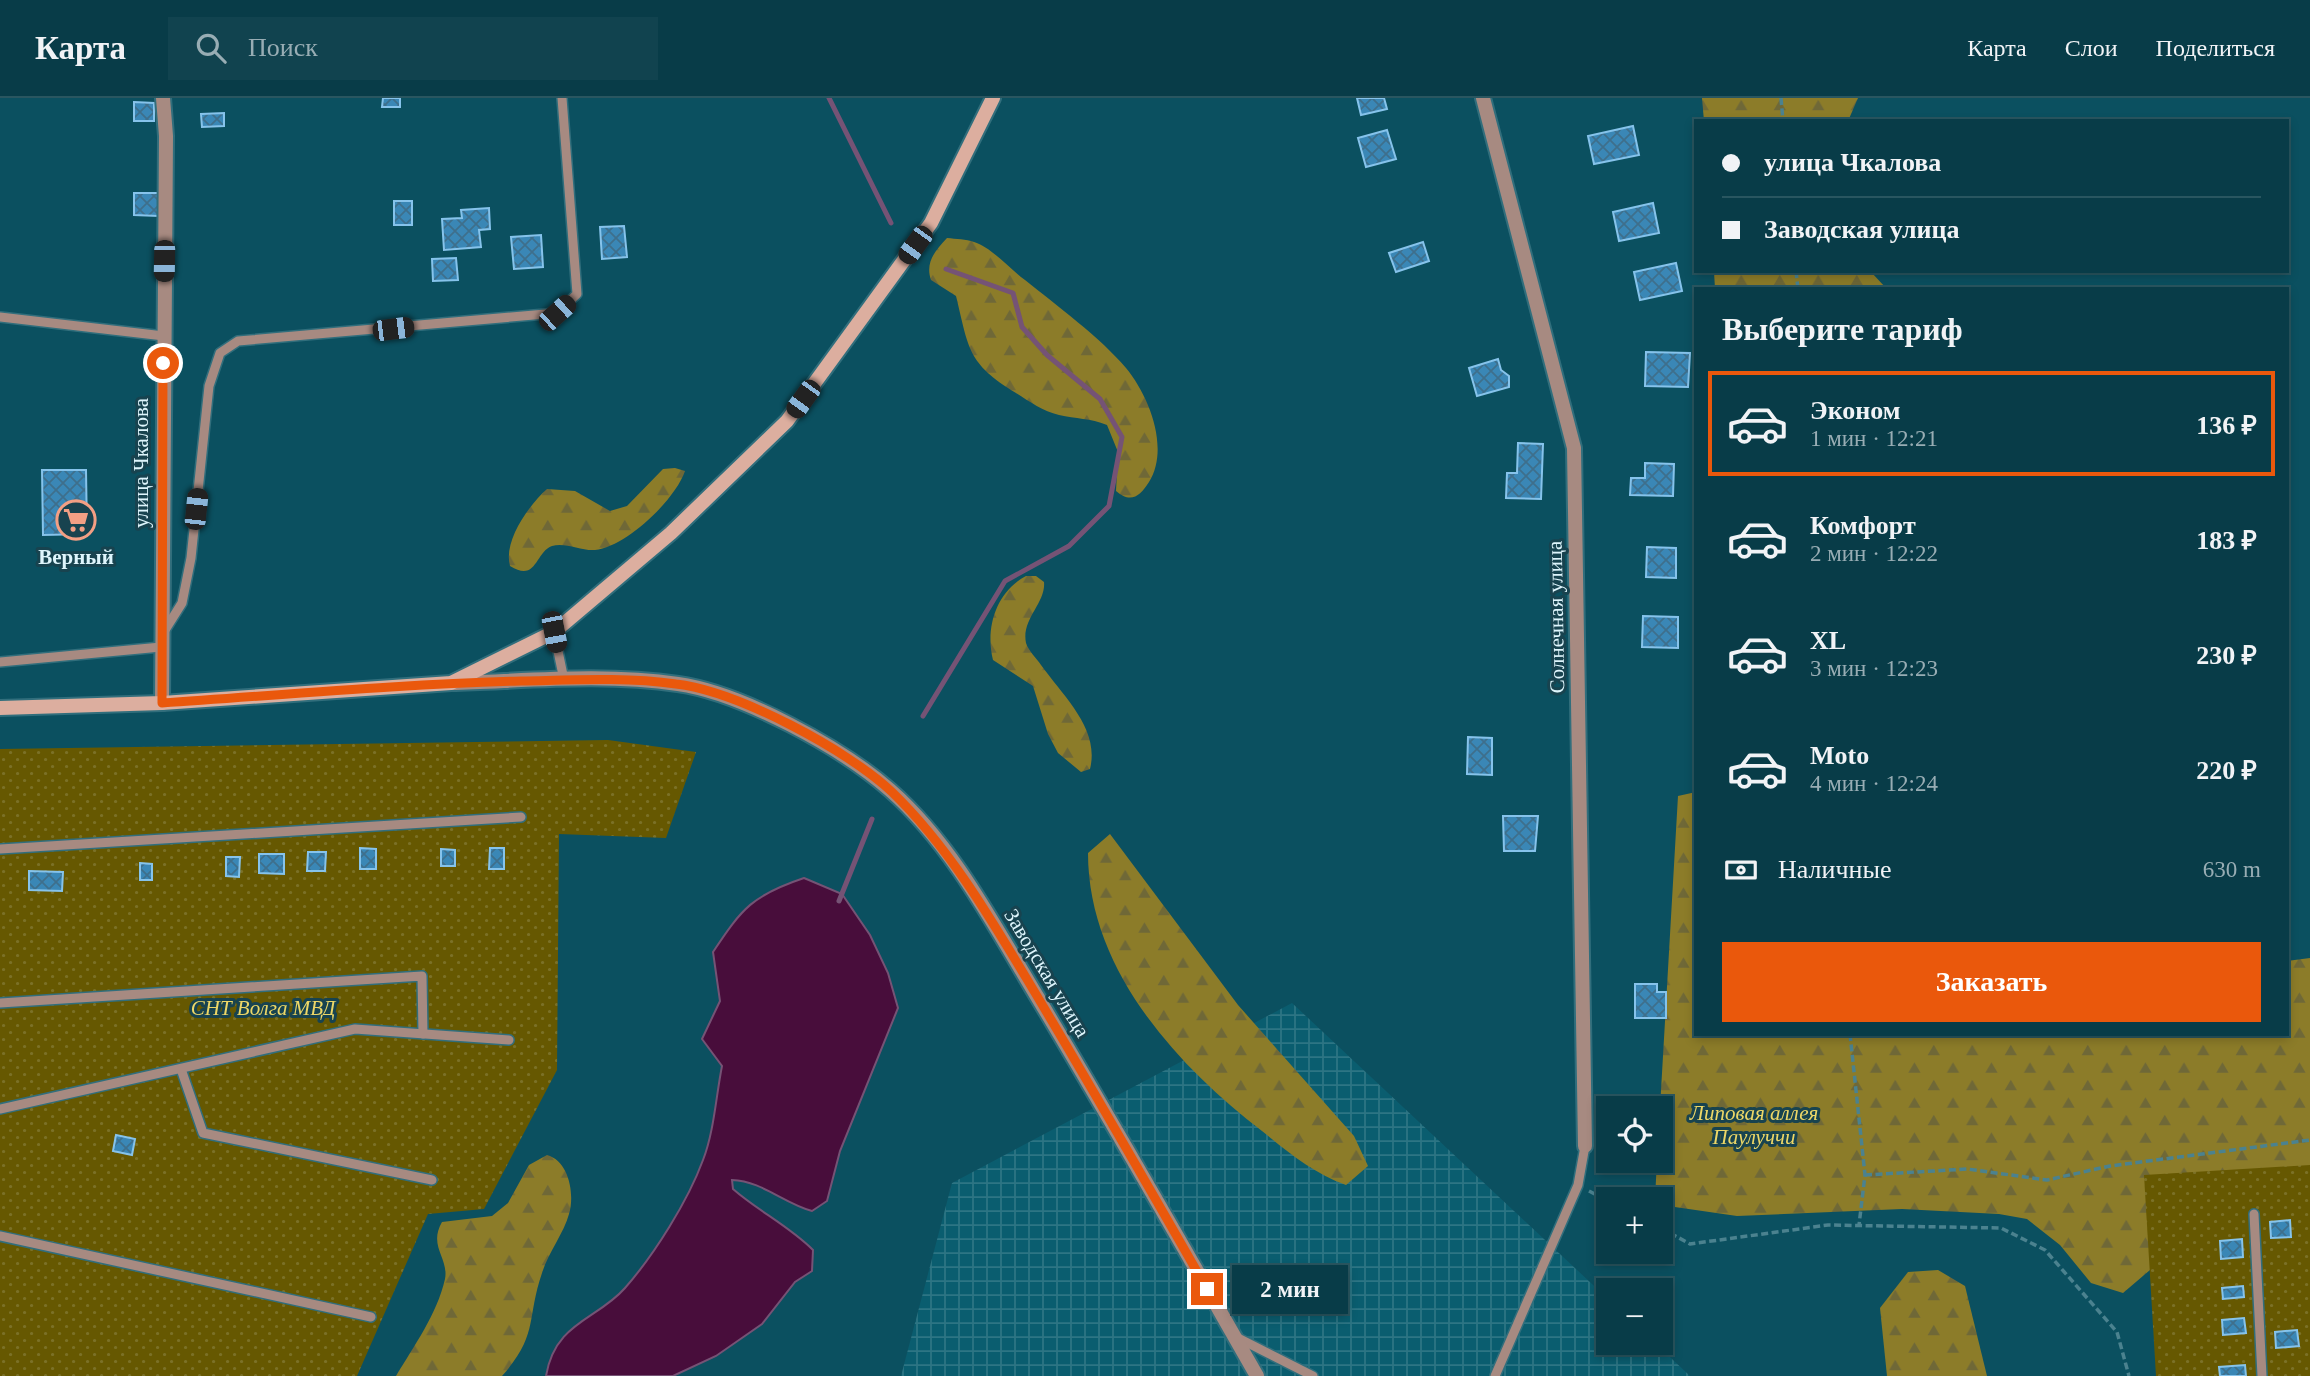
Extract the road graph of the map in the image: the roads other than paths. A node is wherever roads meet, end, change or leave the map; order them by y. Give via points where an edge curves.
1 (163, 98) edge
2 (562, 98) edge
3 (993, 98) edge
4 (1483, 98) edge
5 (0, 317) edge
6 (163, 336) junction
7 (554, 632) junction
8 (161, 642) junction
9 (0, 662) edge
10 (564, 680) junction
11 (451, 683) junction
12 (162, 703) junction
13 (0, 708) edge
14 (521, 817) dead end
15 (0, 849) edge
16 (0, 1003) edge
17 (423, 1034) junction
18 (509, 1040) dead end
19 (181, 1069) junction
20 (0, 1109) edge
21 (1585, 1146) joint
22 (432, 1180) dead end
23 (2254, 1214) dead end
24 (0, 1236) edge
25 (371, 1317) dead end
26 (1234, 1336) junction
27 (1257, 1376) edge
28 (1313, 1376) edge
29 (1495, 1376) edge
30 (2262, 1376) edge

1 - 6 street, улица Чкалова
2 - 8 lane via 577,294 557,313 238,341 220,353 209,386 182,603
3 - 7 street via 931,223 787,421 671,533
4 - 21 street, Солнечная улица via 1574,448
5 - 6 lane
6 - 8 street, улица Чкалова
7 - 10 lane
7 - 11 street
8 - 9 lane
8 - 12 street, улица Чкалова
10 - 11 street, Заводская улица
10 - 26 street, Заводская улица via 679,684 722,696 817,740 891,791 923,825 992,921
11 - 12 street
12 - 13 street
14 - 15 lane
16 - 17 lane via 422,976
17 - 18 lane
17 - 19 lane via 355,1029
19 - 20 lane
19 - 22 lane via 202,1133
21 - 29 lane via 1578,1185
23 - 30 lane
24 - 25 lane
26 - 27 street, Заводская улица
26 - 28 lane

